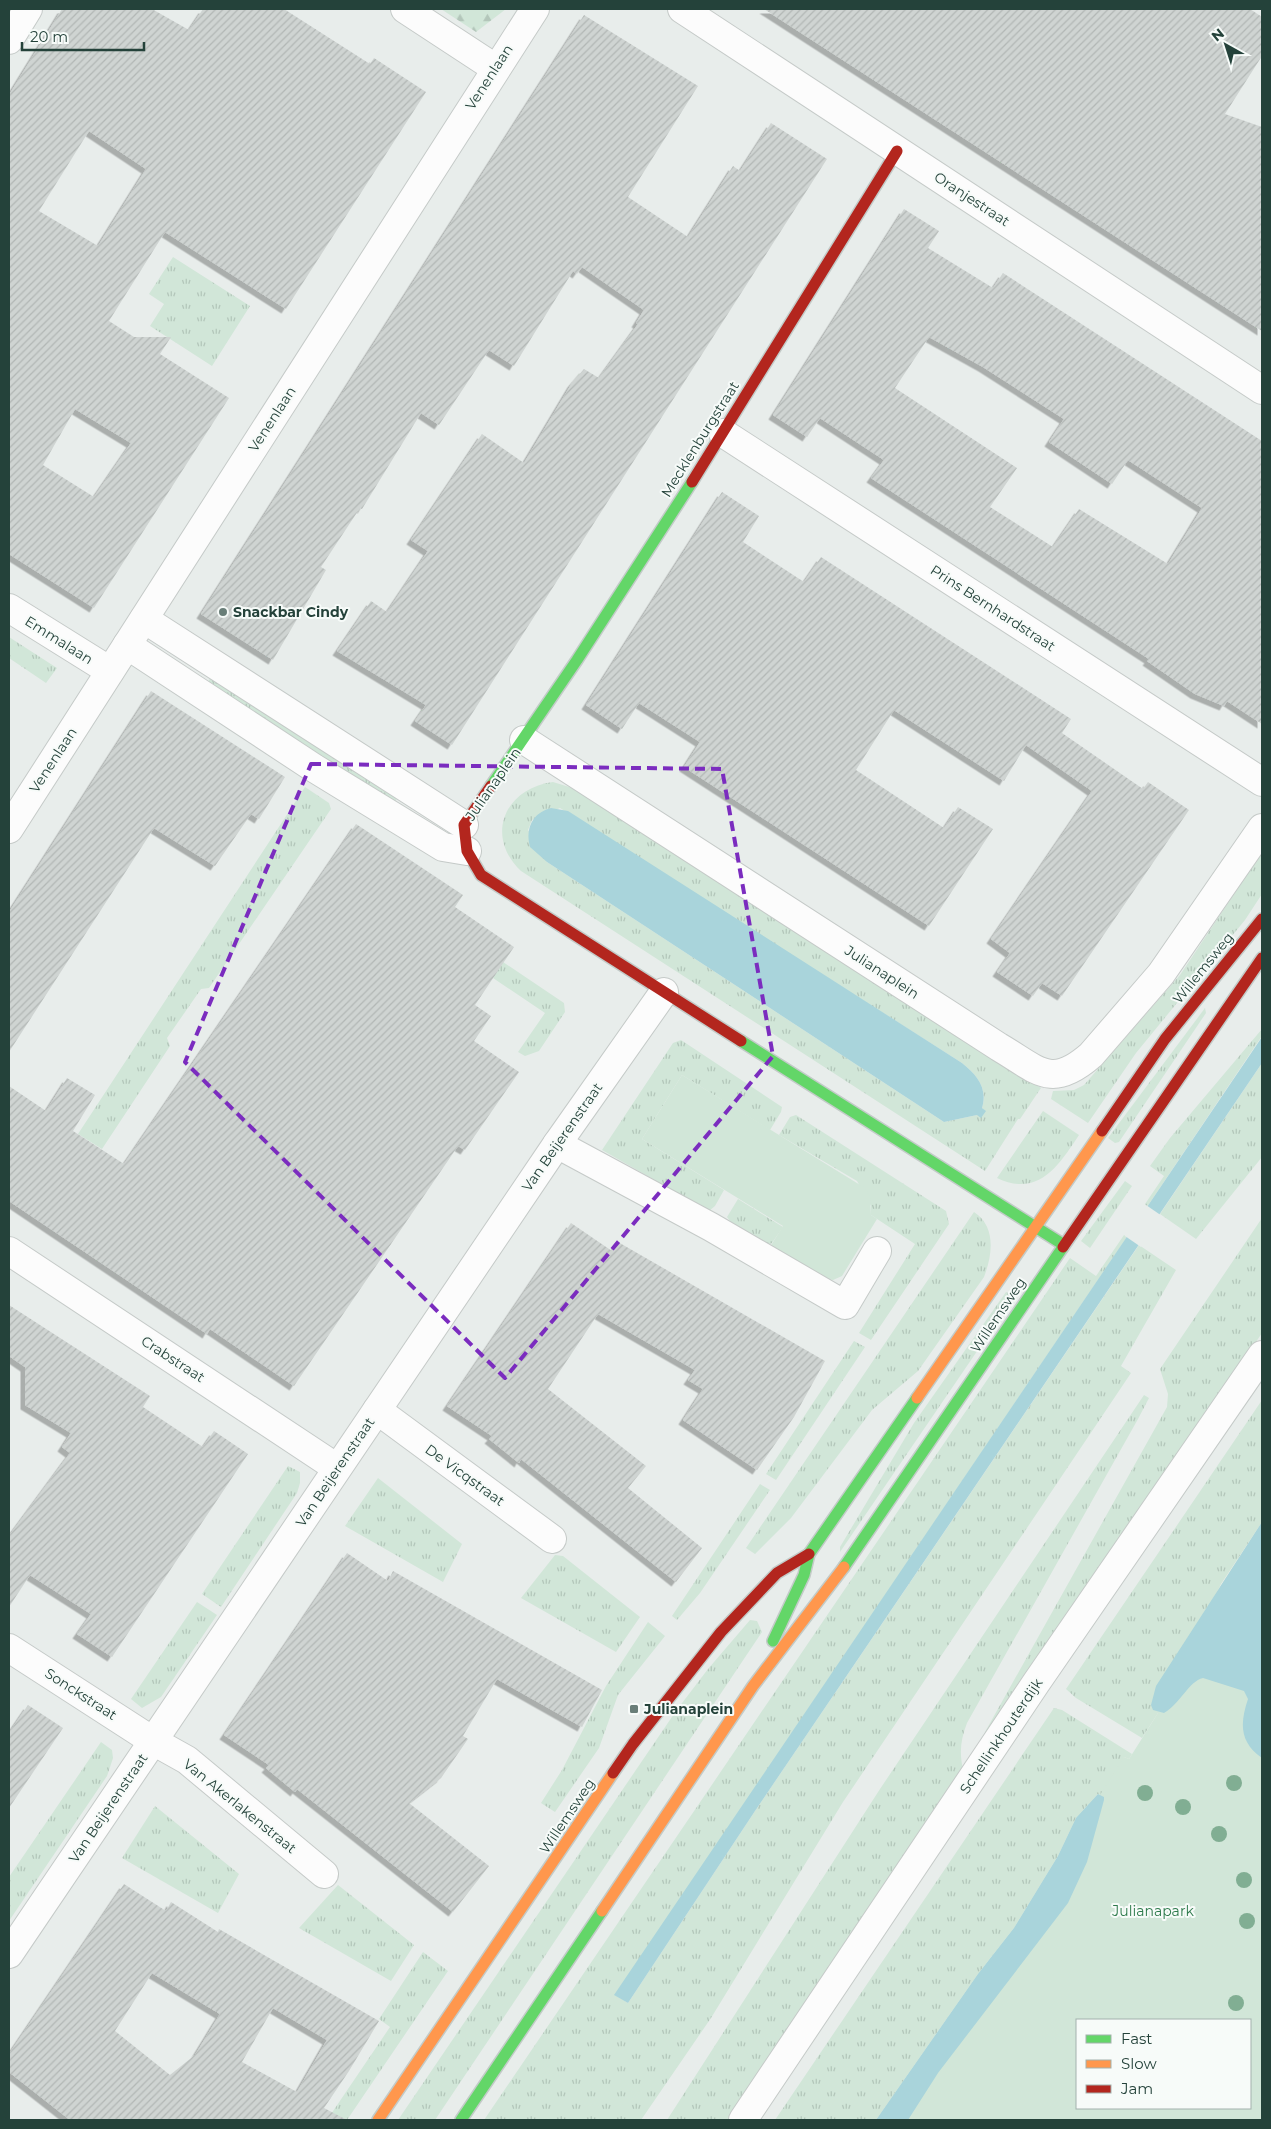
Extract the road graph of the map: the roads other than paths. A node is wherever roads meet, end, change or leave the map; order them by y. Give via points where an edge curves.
1 (28, 9) edge
2 (405, 9) edge
3 (534, 9) edge
4 (682, 9) edge
5 (9, 40) edge
6 (495, 68) junction
7 (897, 151) junction
8 (1262, 390) edge
9 (723, 433) junction
10 (9, 608) edge
11 (144, 619) junction
12 (127, 645) junction
13 (110, 671) junction
14 (524, 740) junction
15 (1262, 782) edge
16 (1262, 828) edge
17 (9, 829) edge
18 (466, 838) junction
19 (1262, 919) edge
20 (1262, 958) edge
21 (664, 992) junction
22 (557, 1144) junction
23 (1036, 1228) junction
24 (1064, 1245) junction
25 (9, 1250) edge
26 (877, 1251) dead end
27 (1262, 1355) edge
28 (377, 1410) junction
29 (337, 1468) junction
30 (552, 1539) dead end
31 (809, 1554) junction
32 (9, 1648) edge
33 (753, 1686) junction
34 (153, 1741) junction
35 (324, 1874) dead end
36 (9, 1954) edge
37 (378, 2120) edge
38 (460, 2120) edge
39 (743, 2120) edge

1 - 5 street
2 - 6 street
3 - 6 street, Venenlaan
4 - 7 street, Oranjestraat
6 - 11 street, Venenlaan
7 - 8 street, Oranjestraat
7 - 9 street, Mecklenburgstraat
9 - 14 street, Mecklenburgstraat
9 - 15 street, Prins Bernhardstraat
10 - 13 street, Emmalaan
11 - 12 street, Venenlaan
11 - 18 street, Julianaplein
12 - 13 street, Venenlaan
12 - 18 street via 443,847
13 - 17 street, Venenlaan
14 - 16 street, Julianaplein via 998,1047 1040,1071 1056,1076 1078,1067 1091,1055 1161,974
14 - 18 street, Julianaplein
18 - 21 street, Julianaplein via 481,875
19 - 23 street, Willemsweg via 1165,1039
20 - 24 street, Willemsweg
21 - 22 street, Van Beijerenstraat
21 - 23 street, Julianaplein
22 - 26 street via 711,1226 845,1305
22 - 28 street, Van Beijerenstraat
23 - 24 street, Julianaplein
23 - 31 street, Willemsweg
24 - 33 street, Willemsweg via 862,1544
25 - 29 street, Crabstraat
27 - 39 street, Schellinkhouterdijk via 1036,1683
28 - 29 street, Van Beijerenstraat
28 - 30 street, De Vicqstraat
29 - 34 street, Van Beijerenstraat
31 - 33 street, Willemsweg via 804,1576
31 - 37 street, Willemsweg via 778,1573 721,1632 633,1744
32 - 34 street, Sonckstraat
33 - 38 street, Willemsweg
34 - 35 street, Van Akerlakenstraat via 187,1760
34 - 36 street, Van Beijerenstraat

